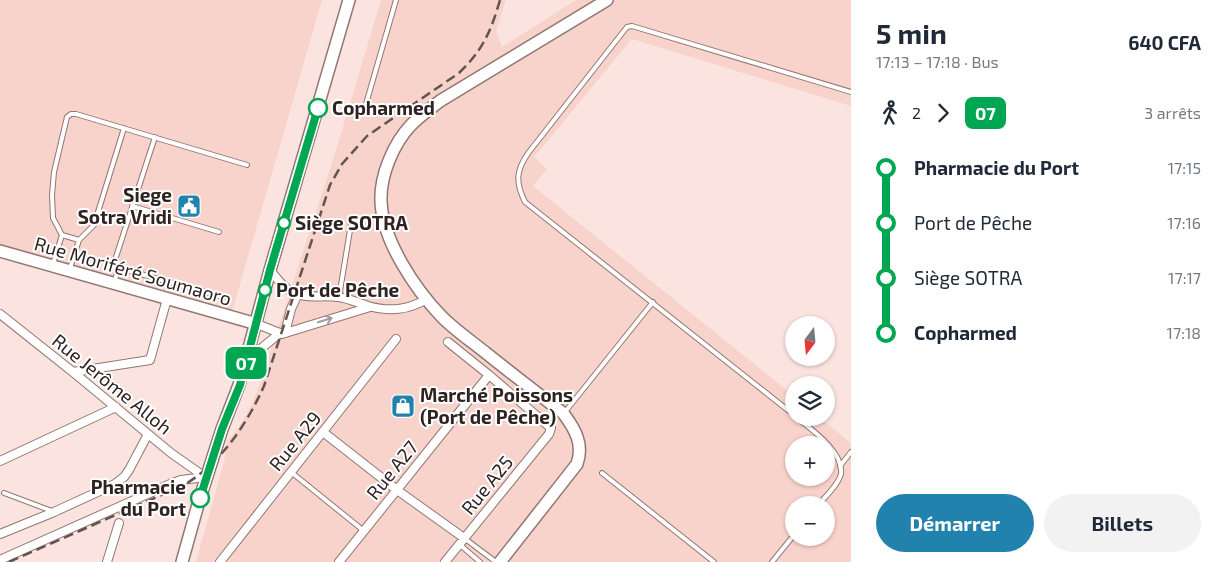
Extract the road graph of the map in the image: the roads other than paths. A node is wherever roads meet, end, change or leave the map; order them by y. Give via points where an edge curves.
1 (349, 0) edge
2 (396, 0) edge
3 (607, 0) edge
4 (851, 92) edge
5 (366, 104) dead end
6 (124, 128) junction
7 (155, 137) junction
8 (247, 165) dead end
9 (132, 206) junction
10 (351, 224) dead end
11 (219, 232) dead end
12 (62, 235) junction
13 (79, 240) junction
14 (0, 250) edge
15 (52, 266) junction
16 (119, 268) junction
17 (270, 270) junction
18 (70, 271) junction
19 (114, 284) junction
20 (298, 294) junction
21 (223, 297) dead end
22 (340, 297) junction
23 (167, 299) junction
24 (427, 299) junction
25 (653, 302) junction
26 (370, 307) junction
27 (0, 314) edge
28 (257, 324) junction
29 (283, 333) junction
30 (396, 339) dead end
31 (448, 342) dead end
32 (247, 360) junction
33 (73, 372) junction
34 (489, 375) junction
35 (116, 407) junction
36 (785, 408) edge
37 (563, 413) junction
38 (807, 426) edge
39 (323, 432) junction
40 (148, 434) junction
41 (851, 452) edge
42 (0, 460) edge
43 (840, 466) junction
44 (291, 472) junction
45 (602, 473) dead end
46 (206, 477) junction
47 (397, 490) junction
48 (4, 493) dead end
49 (825, 496) edge
50 (54, 512) junction
51 (119, 522) dead end
52 (364, 531) junction
53 (0, 534) edge
54 (462, 541) junction
55 (785, 546) edge
56 (0, 560) edge
57 (107, 562) edge
58 (182, 562) edge
59 (220, 562) edge
60 (339, 562) edge
61 (445, 562) edge
62 (480, 562) edge
63 (496, 562) edge
64 (500, 562) edge
65 (714, 562) edge
66 (772, 562) edge

1 - 17 street
2 - 5 lane
3 - 24 street via 440,101 409,127 397,144 383,180 380,201 391,242
4 - 25 lane via 627,27 529,152 517,178 526,202
6 - 7 lane
6 - 12 lane via 76,114 67,117 52,195 53,218
6 - 13 lane via 94,225
7 - 8 lane
7 - 9 lane
9 - 11 lane
9 - 16 lane via 115,260 120,263
10 - 22 lane
12 - 13 lane
12 - 15 lane
13 - 18 lane
14 - 15 street, Rue Moriféré Soumaoro
15 - 18 street, Rue Moriféré Soumaoro
16 - 19 lane
16 - 21 lane
17 - 20 street via 288,290
17 - 28 street
18 - 19 street, Rue Moriféré Soumaoro
19 - 23 street, Rue Moriféré Soumaoro
20 - 22 street
20 - 29 street
22 - 26 street
23 - 28 street, Rue Moriféré Soumaoro
23 - 33 street via 150,360
24 - 26 street via 402,310
24 - 37 street via 460,333
25 - 36 lane
25 - 37 lane
29 -> 26 street
27 - 33 street, Rue Jerôme Alloh
28 - 29 street
28 - 32 street
29 - 32 street
30 - 39 street, Rue A29
31 - 34 street
32 - 46 street
33 - 35 street, Rue Jerôme Alloh
34 - 47 street, Rue A27
34 - 54 street, Rue A25 via 551,428
35 - 40 street, Rue Jerôme Alloh
35 - 42 street
37 - 64 street via 579,439 577,464
38 - 43 lane via 823,438
39 - 44 street, Rue A29
39 - 47 street
40 - 46 street, Rue Jerôme Alloh
40 - 50 street via 124,477
41 - 43 lane
43 - 49 lane via 837,482
44 - 52 lane
44 - 59 street, Rue A29
45 - 65 lane
46 - 56 street via 170,484
46 - 58 street
47 - 52 street, Rue A27
47 - 54 street
48 - 50 lane
50 - 53 street
51 - 57 street
52 - 60 street, Rue A27
54 - 61 street, Rue A25
54 - 62 lane
54 - 63 lane
55 - 66 lane

